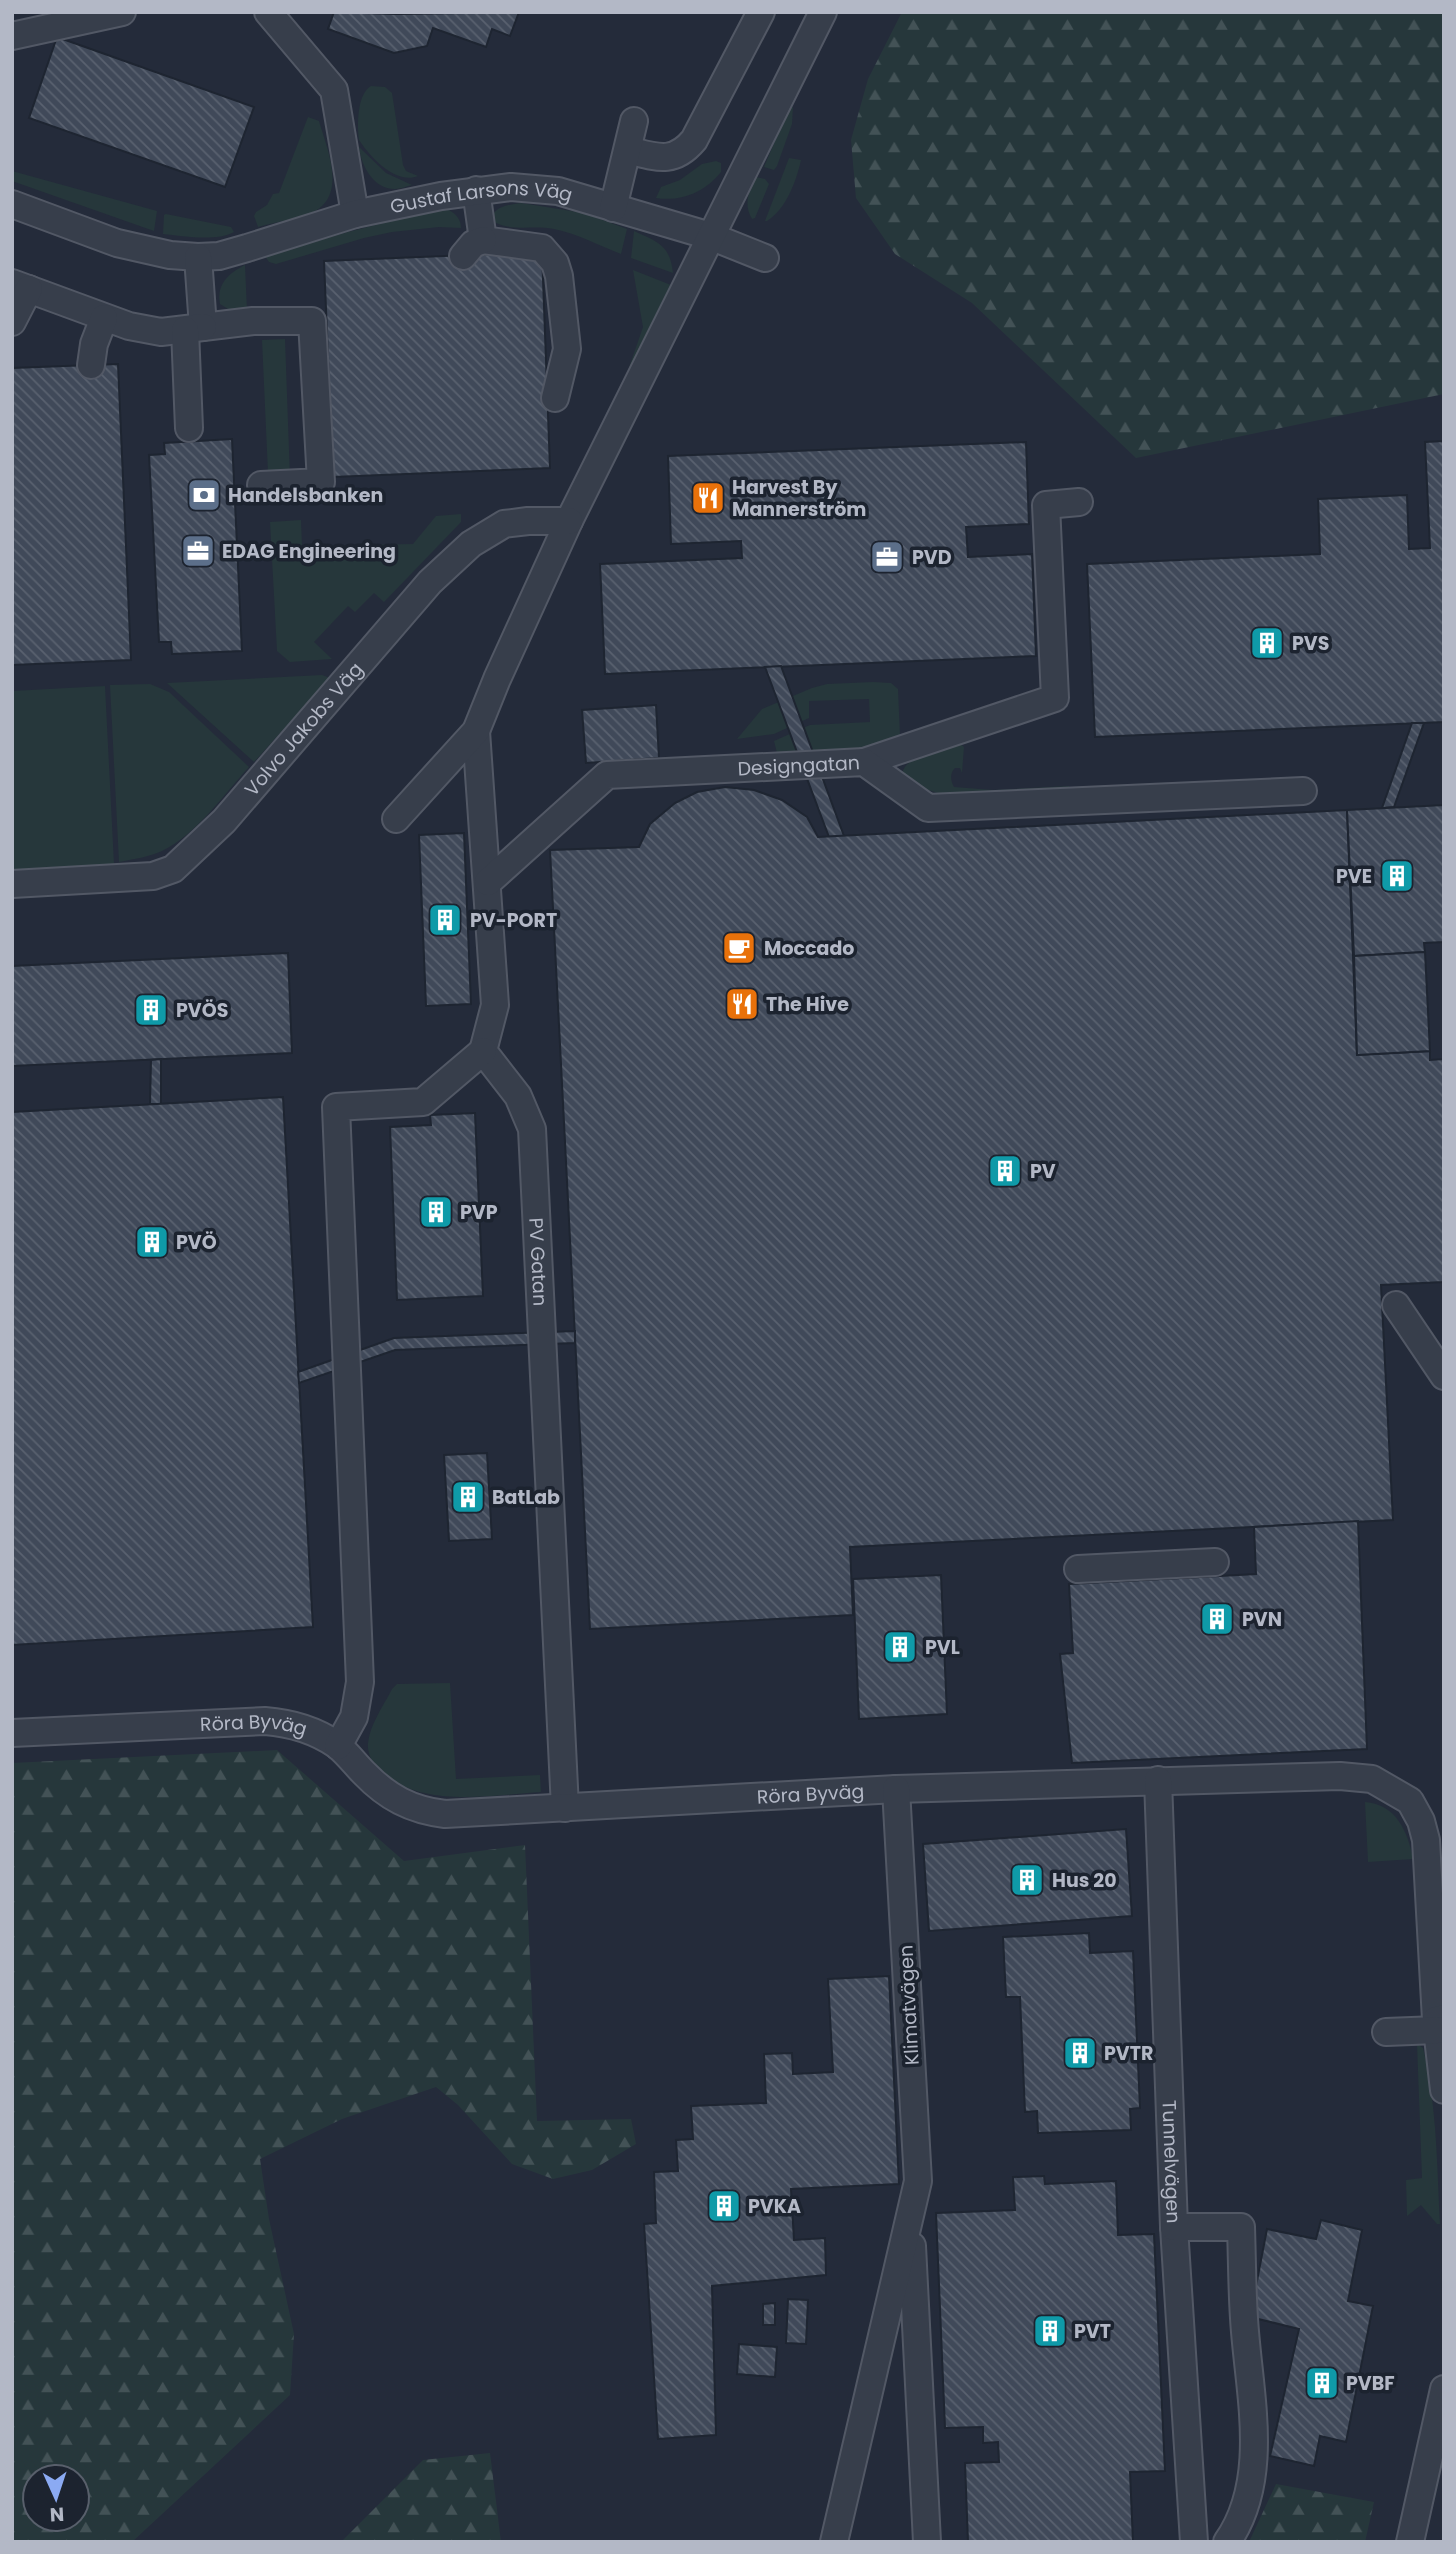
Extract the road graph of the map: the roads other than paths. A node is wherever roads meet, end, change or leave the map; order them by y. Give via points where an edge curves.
1 (122, 12) edge
2 (268, 12) edge
3 (761, 12) edge
4 (823, 12) edge
5 (12, 36) edge
6 (634, 121) dead end
7 (628, 150) junction
8 (476, 190) junction
9 (12, 204) edge
10 (613, 208) junction
11 (355, 214) junction
12 (710, 236) junction
13 (198, 257) junction
14 (765, 258) dead end
15 (20, 286) edge
16 (104, 318) junction
17 (12, 322) edge
18 (194, 329) junction
19 (91, 365) dead end
20 (555, 398) dead end
21 (189, 428) dead end
22 (261, 485) dead end
23 (1079, 502) dead end
24 (569, 521) junction
25 (476, 731) junction
26 (864, 762) junction
27 (1303, 791) dead end
28 (397, 819) dead end
29 (488, 882) junction
30 (12, 884) edge
31 (483, 1051) junction
32 (1396, 1305) dead end
33 (1444, 1376) edge
34 (1215, 1562) dead end
35 (1078, 1569) dead end
36 (12, 1733) edge
37 (338, 1746) junction
38 (1158, 1780) junction
39 (896, 1789) junction
40 (565, 1808) junction
41 (1439, 2023) edge
42 (1386, 2032) dead end
43 (1444, 2090) edge
44 (910, 2219) junction
45 (1174, 2227) junction
46 (1444, 2389) edge
47 (1435, 2469) edge
48 (834, 2542) edge
49 (927, 2542) edge
50 (1194, 2542) edge
51 (1227, 2542) edge
52 (1410, 2542) edge

1 - 5 street
2 - 11 street via 334,90
3 - 7 street via 684,152 654,157
4 - 12 street
6 - 7 street
7 - 10 street
8 - 10 street, Gustaf Larsons Väg via 558,191
8 - 11 street, Gustaf Larsons Väg
8 - 20 street via 473,248 541,248 555,263 566,349
9 - 13 street, Gustaf Larsons Väg via 117,243
10 - 12 street, Gustaf Larsons Väg
11 - 13 street, Gustaf Larsons Väg via 219,256
12 - 14 street, Gustaf Larsons Väg
12 - 24 street
13 - 18 street
15 - 16 street
15 - 17 street
16 - 18 street via 161,332
16 - 19 street
18 - 21 street
18 - 22 street via 253,321 319,321 325,443 321,482
23 - 26 street via 1046,505 1055,698
24 - 25 street
24 - 30 street, Volvo Jakobs Väg via 504,524 471,544 422,592 224,821 173,869 142,877
25 - 28 street
25 - 29 street
26 - 27 street, Designgatan via 928,807
26 - 29 street, Designgatan via 607,775
29 - 31 street via 495,1005
31 - 37 street via 423,1102 336,1107 360,1682 354,1717
31 - 40 street, PV Gatan via 518,1096 532,1129
32 - 33 street
34 - 35 street
36 - 37 street, Röra Byväg via 265,1721 311,1730
37 - 40 street, Röra Byväg via 398,1802 423,1812
38 - 39 street, Röra Byväg
38 - 41 street, Röra Byväg via 1340,1776 1372,1779 1409,1801 1426,1840
38 - 45 street, Tunnelvägen
39 - 40 street, Röra Byväg
39 - 44 street, Klimatvägen via 918,2181
41 - 42 street
41 - 43 street, Röra Byväg
44 - 48 street, Klimatvägen
44 - 49 street, Klimatvägen
45 - 50 street, Tunnelvägen
45 - 51 street via 1241,2227 1253,2476 1238,2527
46 - 47 street
47 - 52 street

